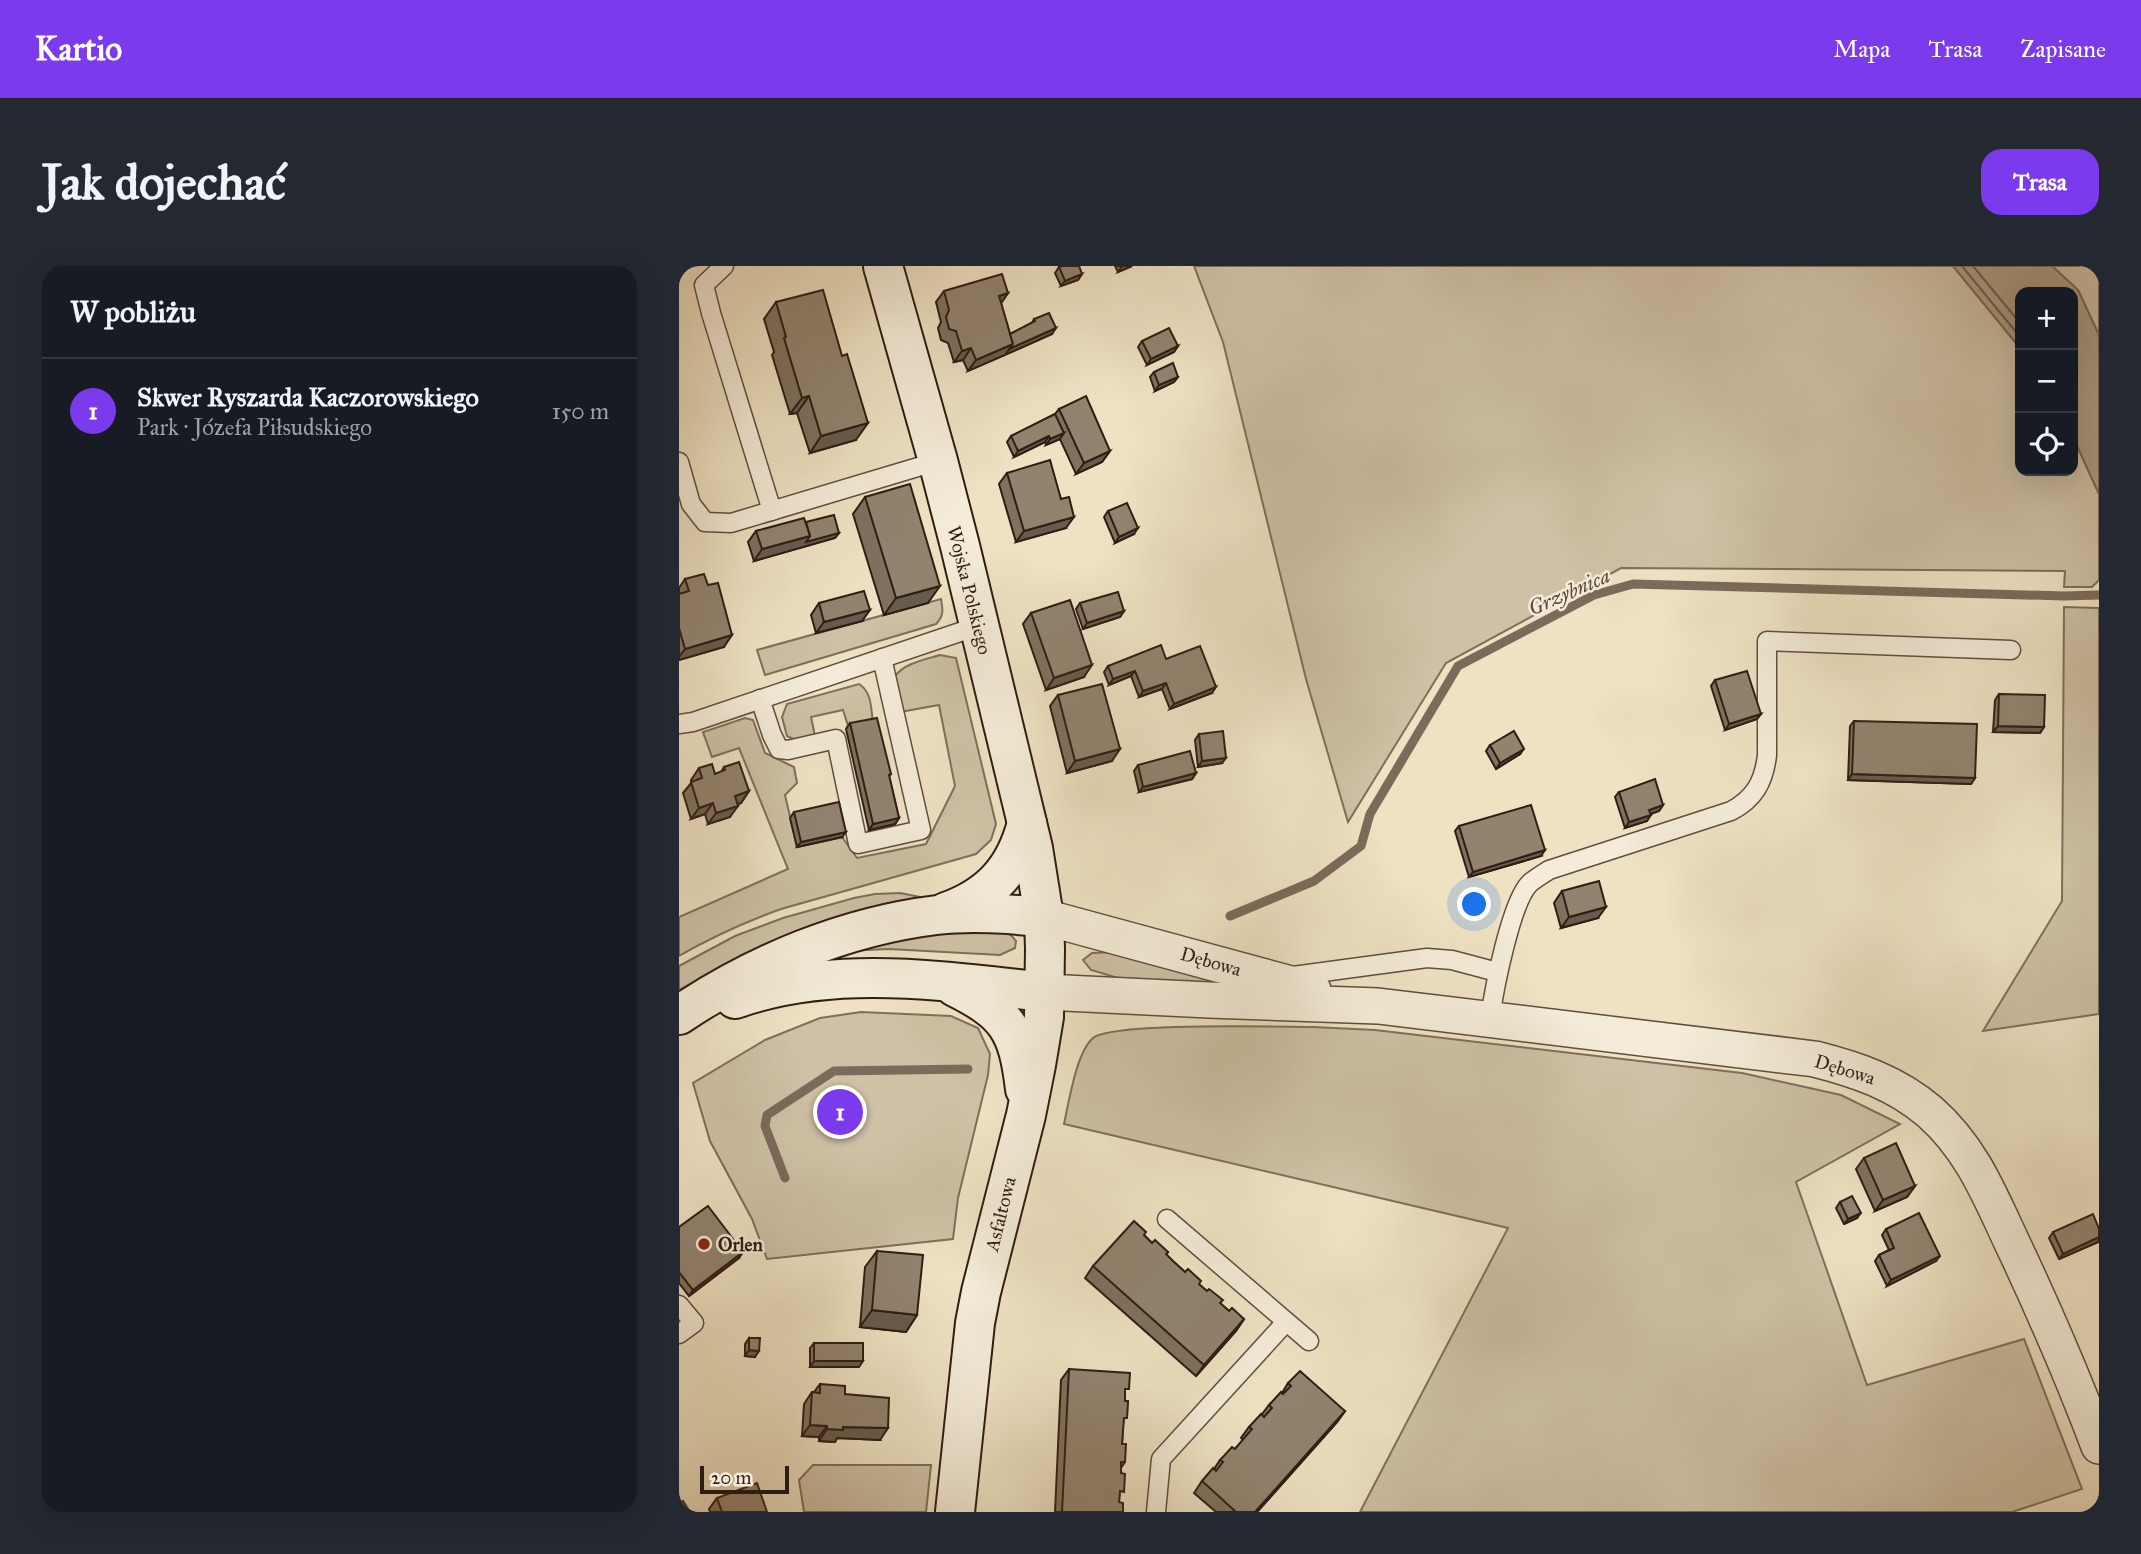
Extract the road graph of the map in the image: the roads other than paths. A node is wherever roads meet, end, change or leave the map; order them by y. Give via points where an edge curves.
1 (724, 266) edge
2 (883, 266) edge
3 (939, 461) junction
4 (679, 463) edge
5 (772, 511) junction
6 (978, 626) junction
7 (2011, 650) dead end
8 (882, 658) junction
9 (760, 699) junction
10 (679, 724) edge
11 (1027, 823) junction
12 (939, 915) junction
13 (1044, 917) junction
14 (1497, 972) junction
15 (1274, 979) junction
16 (933, 981) junction
17 (1045, 992) junction
18 (1378, 1006) junction
19 (679, 1015) edge
20 (1490, 1018) junction
21 (679, 1023) edge
22 (1026, 1115) junction
23 (1167, 1219) dead end
24 (679, 1305) edge
25 (1286, 1322) junction
26 (679, 1334) edge
27 (1309, 1341) dead end
28 (2099, 1446) edge
29 (955, 1512) edge
30 (1156, 1512) edge

1 - 5 lane via 704,285
2 - 3 street, Wojska Polskiego
3 - 5 lane
3 - 6 street, Wojska Polskiego
4 - 5 lane via 691,504 705,522 731,523
6 - 8 lane
6 - 11 street, Wojska Polskiego
7 - 14 lane via 1767,641 1767,755 1760,785 1753,794 1731,811 1538,877 1528,884 1517,908
8 - 9 lane
8 - 9 lane via 921,830 858,844 836,739 779,749
9 - 10 lane
11 - 12 street via 1016,854 996,884 965,905
11 - 13 street, Wojska Polskiego
12 - 13 street
12 - 19 street via 806,948 729,984
13 - 15 street, Dębowa
13 - 17 street, Asfaltowa
14 - 15 lane via 1427,958
14 - 20 lane
15 - 18 street, Dębowa
16 - 17 street
16 - 21 street via 864,977 800,983 743,996
16 - 22 street via 977,998 1005,1021 1022,1068
17 - 18 street, Dębowa
17 - 22 street, Asfaltowa
18 - 20 street, Dębowa
20 - 28 street, Dębowa via 1815,1059 1883,1080 1909,1096 1947,1129 1981,1175 2049,1322
22 - 29 street, Asfaltowa via 975,1323
23 - 25 lane
24 - 26 lane via 694,1323
25 - 27 lane
25 - 30 lane via 1161,1460

